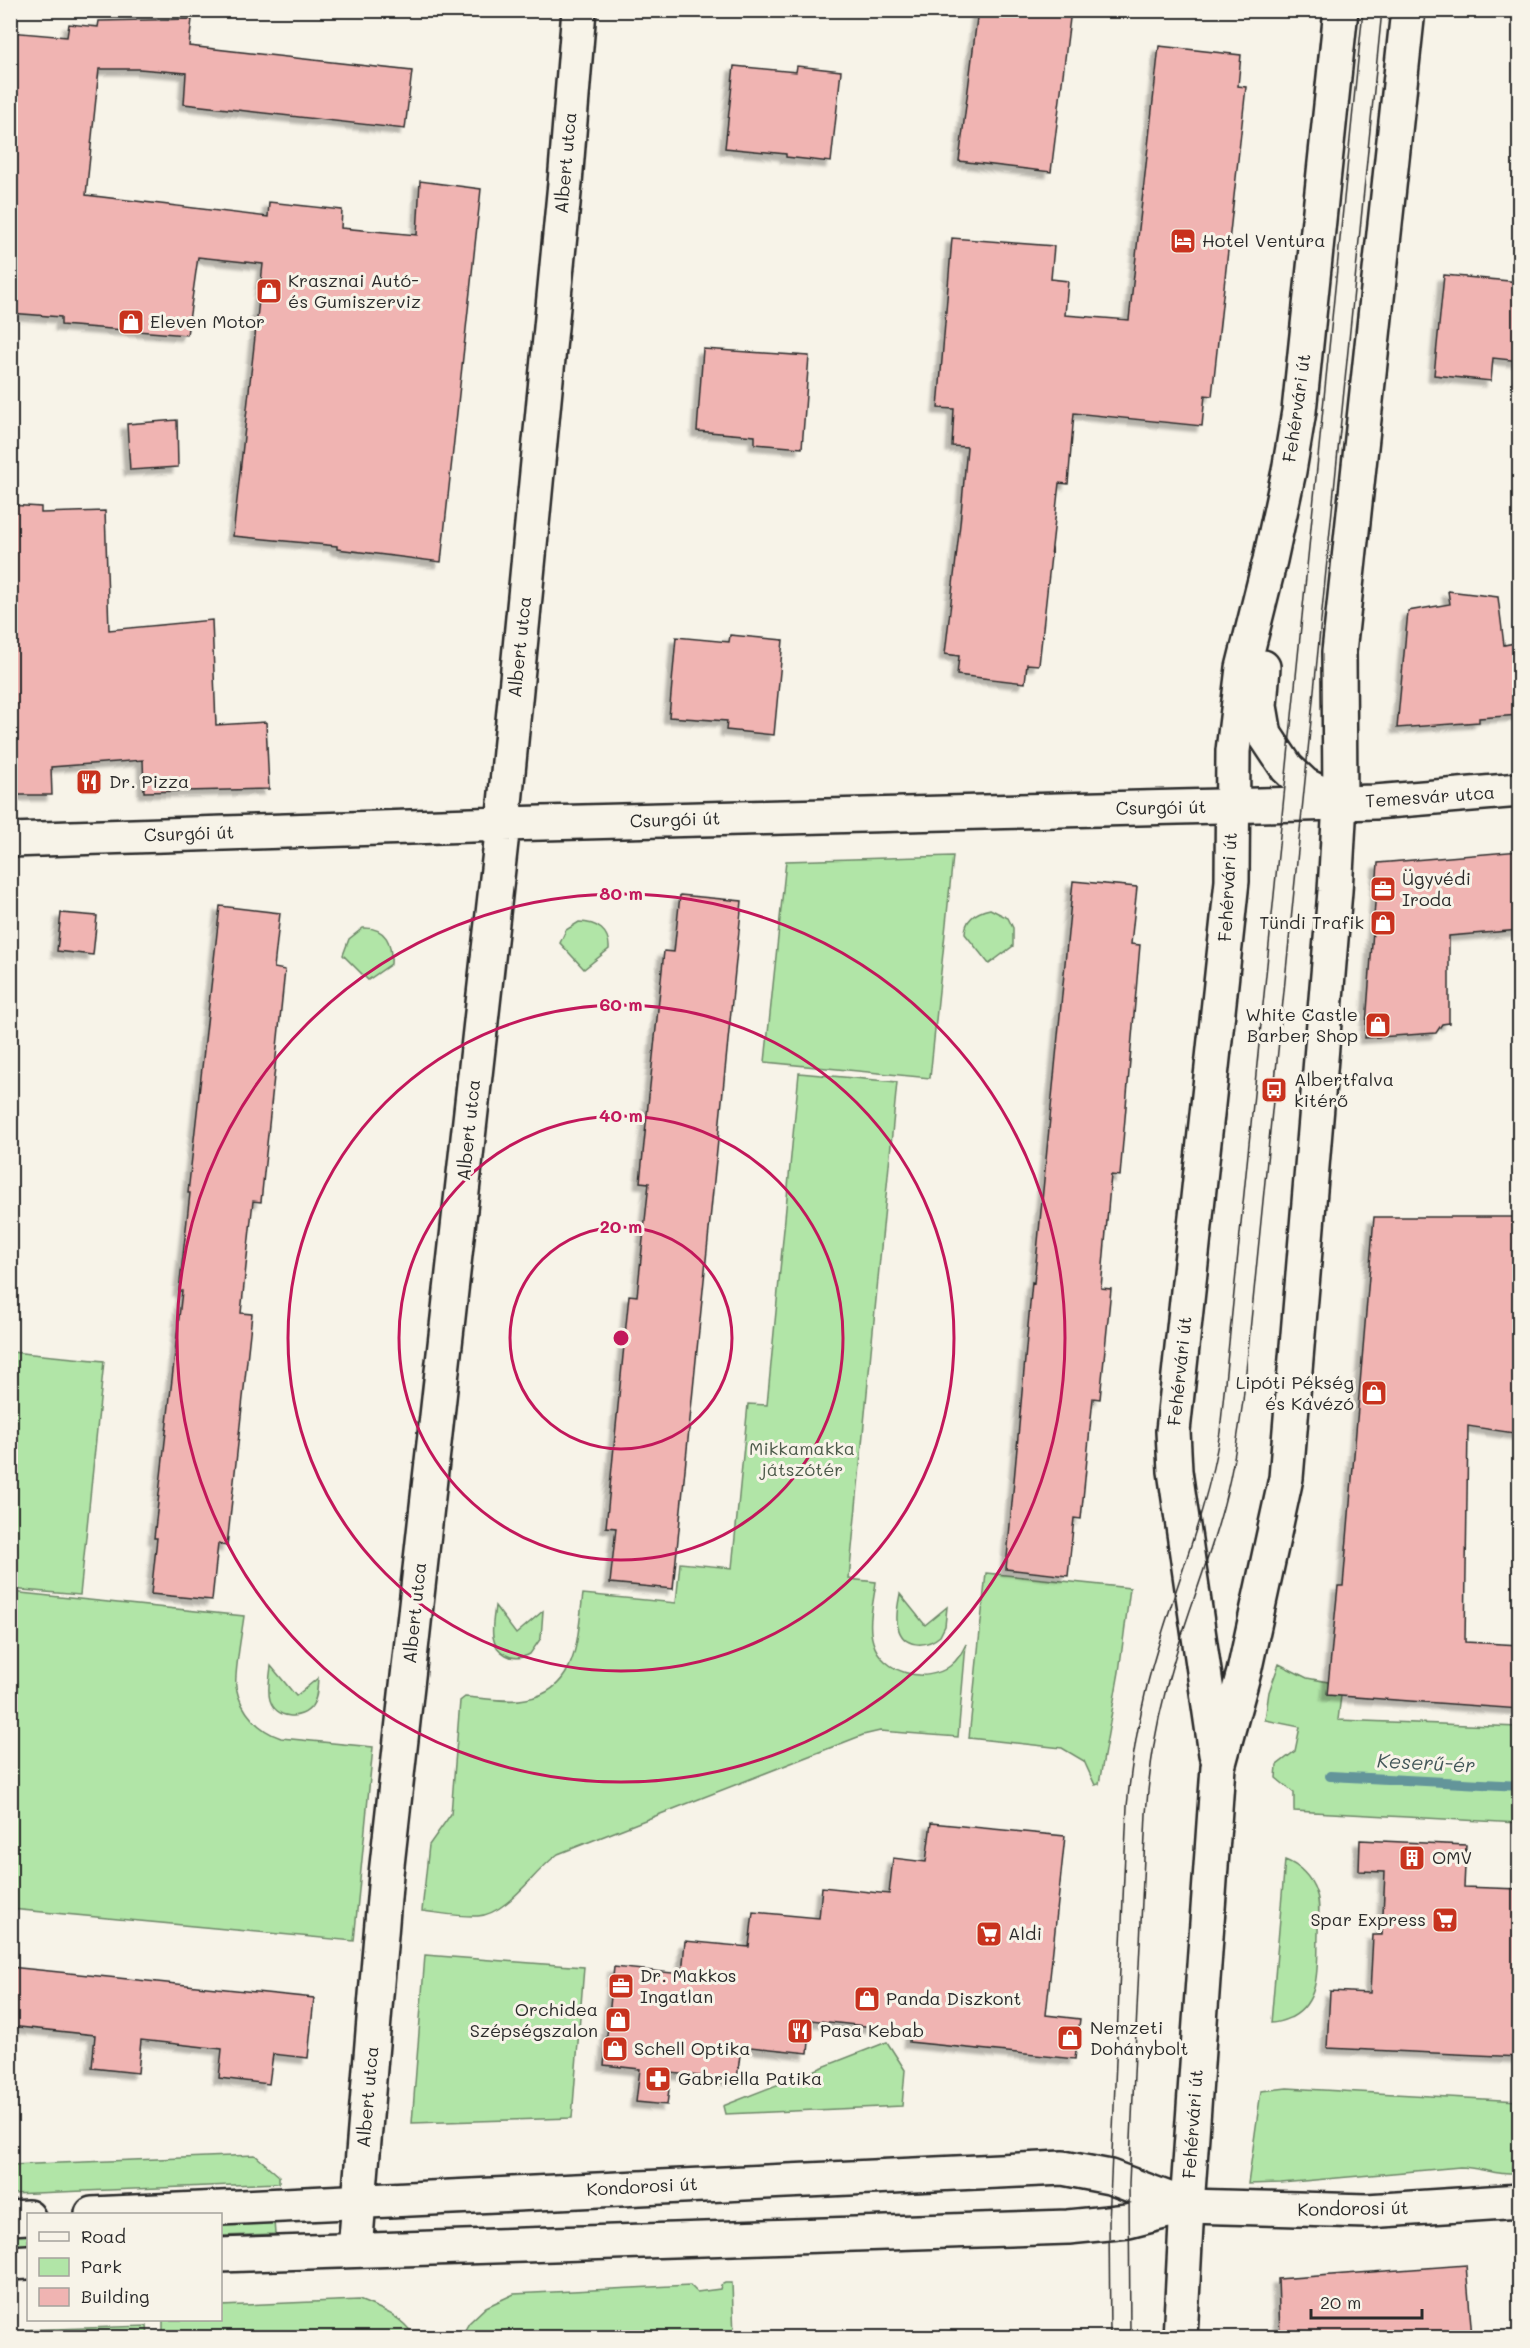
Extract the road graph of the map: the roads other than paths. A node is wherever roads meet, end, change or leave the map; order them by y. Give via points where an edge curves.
1 (579, 10) edge
2 (1341, 10) edge
3 (1408, 10) edge
4 (1270, 560) junction
5 (1520, 790) edge
6 (1340, 803) junction
7 (1232, 806) junction
8 (503, 824) junction
9 (10, 840) edge
10 (1218, 1767) junction
11 (1520, 2201) edge
12 (359, 2202) junction
13 (1187, 2206) junction
14 (114, 2213) edge
15 (27, 2217) edge
16 (10, 2218) edge
17 (355, 2250) junction
18 (222, 2255) edge
19 (27, 2262) edge
20 (10, 2263) edge
21 (1180, 2337) edge

1 - 8 street, Albert utca
2 - 4 street, Fehérvári út via 1299,411
3 - 6 street, Fehérvári út via 1339,652
4 - 6 street via 1260,706 1265,735 1287,768 1305,785
4 - 7 street, Fehérvári út via 1243,668 1233,751
5 - 6 street, Temesvár utca
6 - 7 street, Csurgói út
6 - 10 street, Fehérvári út via 1286,1478 1244,1672
7 - 8 street, Csurgói út
7 - 10 street, Fehérvári út via 1232,881 1173,1431 1175,1471
8 - 9 street, Csurgói út
8 - 12 street, Albert utca via 386,1874
10 - 13 street, Fehérvári út
11 - 13 street, Kondorosi út via 1367,2211
12 - 13 street, Kondorosi út via 1063,2168 1110,2177
12 - 14 street, Kondorosi út
12 - 17 street, Albert utca
13 - 17 street, Kondorosi út via 1128,2221 1068,2227
13 - 21 street, Fehérvári út
15 - 16 street
17 - 18 street, Kondorosi út
19 - 20 street

